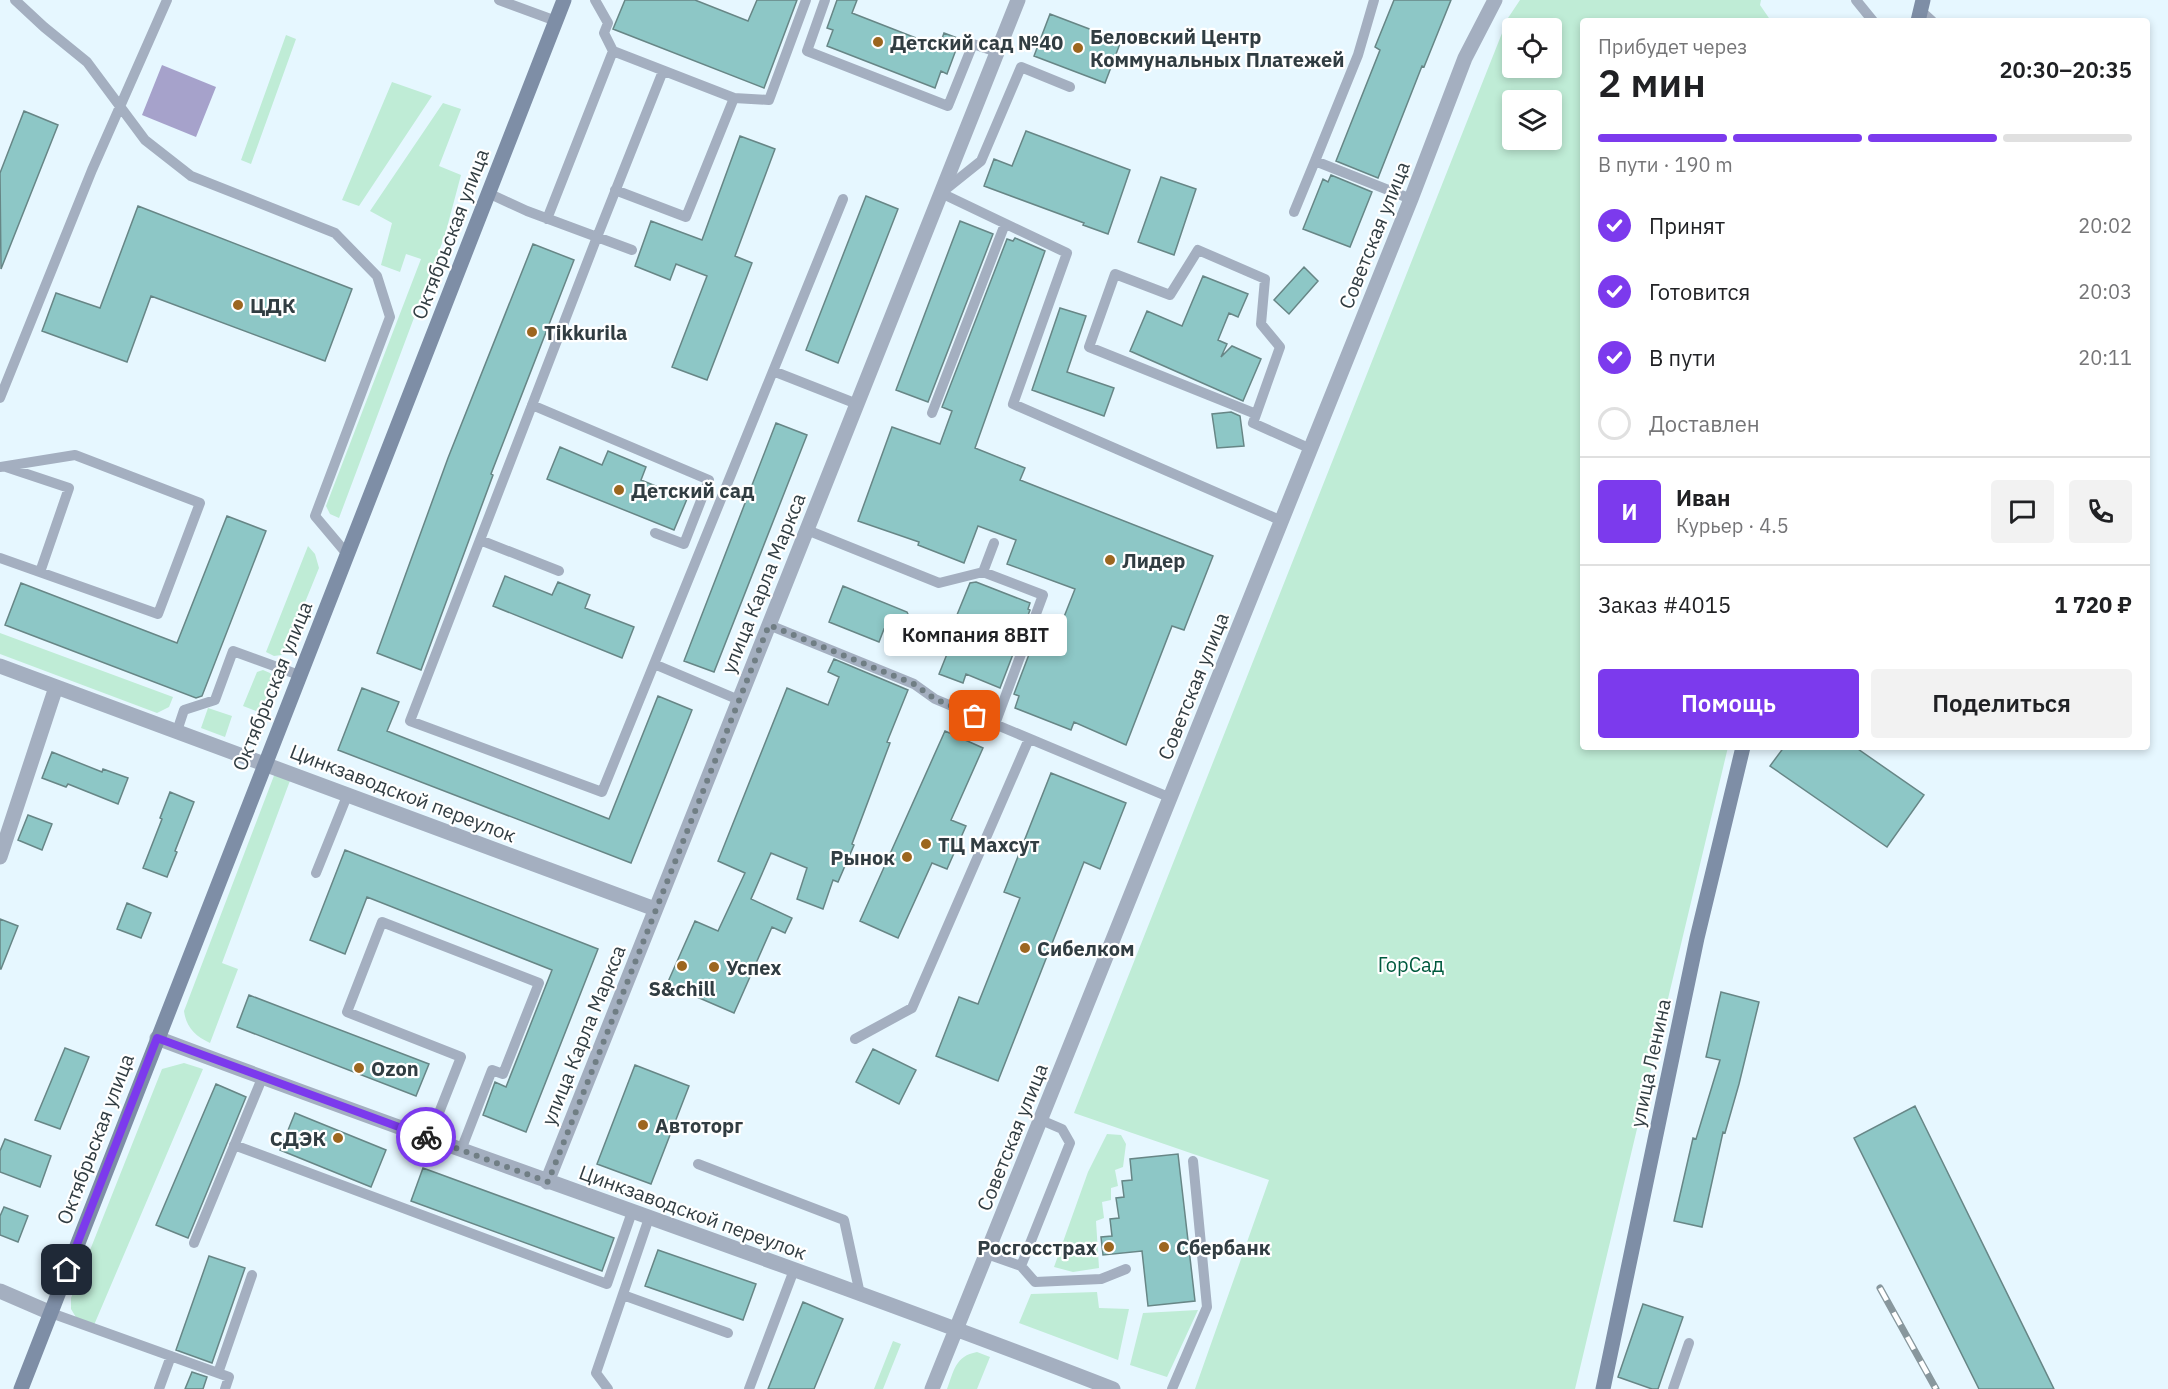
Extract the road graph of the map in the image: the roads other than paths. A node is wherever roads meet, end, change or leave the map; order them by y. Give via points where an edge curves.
1 (15, 0) edge
2 (167, 0) edge
3 (499, 0) edge
4 (564, 0) edge
5 (595, 0) edge
6 (806, 0) edge
7 (825, 0) edge
8 (1018, 0) edge
9 (1374, 0) edge
10 (1495, 0) edge
11 (1856, 0) edge
12 (1871, 18) edge
13 (556, 21) junction
14 (613, 51) junction
15 (997, 52) junction
16 (663, 71) junction
17 (1070, 87) dead end
18 (734, 98) junction
19 (119, 107) junction
20 (1315, 160) junction
21 (615, 190) junction
22 (488, 193) junction
23 (941, 193) junction
24 (843, 199) dead end
25 (1411, 199) junction
26 (1294, 212) dead end
27 (547, 219) junction
28 (1005, 224) junction
29 (597, 237) junction
30 (632, 250) dead end
31 (773, 371) junction
32 (0, 398) edge
33 (857, 404) junction
34 (532, 405) junction
35 (932, 413) dead end
36 (1256, 414) junction
37 (1311, 449) junction
38 (2, 467) edge
39 (1282, 521) junction
40 (807, 530) junction
41 (655, 533) dead end
42 (480, 540) junction
43 (994, 543) dead end
44 (347, 554) junction
45 (0, 558) edge
46 (559, 571) dead end
47 (40, 572) junction
48 (983, 572) junction
49 (769, 625) junction
50 (654, 664) junction
51 (0, 666) edge
52 (299, 675) junction
53 (56, 687) junction
54 (739, 700) junction
55 (995, 724) junction
56 (177, 731) junction
57 (1029, 739) junction
58 (1742, 750) edge
59 (265, 763) junction
60 (347, 796) junction
61 (1171, 798) junction
62 (0, 857) edge
63 (316, 873) dead end
64 (655, 909) junction
65 (157, 1038) junction
66 (855, 1040) dead end
67 (263, 1077) junction
68 (1041, 1120) junction
69 (429, 1138) junction
70 (234, 1145) junction
71 (461, 1150) junction
72 (1192, 1161) dead end
73 (698, 1164) dead end
74 (548, 1182) junction
75 (632, 1212) junction
76 (649, 1218) junction
77 (194, 1243) dead end
78 (987, 1254) junction
79 (1021, 1266) junction
80 (1126, 1269) dead end
81 (794, 1270) junction
82 (252, 1275) dead end
83 (0, 1291) edge
84 (623, 1294) junction
85 (860, 1294) junction
86 (51, 1312) junction
87 (956, 1328) junction
88 (728, 1333) dead end
89 (1689, 1343) dead end
90 (171, 1356) junction
91 (218, 1373) junction
92 (229, 1377) junction
93 (21, 1389) edge
94 (159, 1389) edge
95 (225, 1389) edge
96 (236, 1389) edge
97 (608, 1389) edge
98 (750, 1389) edge
99 (932, 1389) edge
100 (1113, 1389) edge
101 (1172, 1389) edge
102 (1603, 1389) edge
103 (1673, 1389) edge

1 - 19 lane via 87,62
2 - 19 lane
3 - 13 lane
4 - 13 street, Октябрьская улица
5 - 14 lane via 608,22 604,33
6 - 18 lane via 769,100
7 - 15 lane via 807,51 948,106 974,44
8 - 15 street, улица Карла Маркса
9 - 20 lane via 1358,56
10 - 25 street, Советская улица via 1465,57
11 - 12 lane
13 - 22 street, Октябрьская улица
14 - 16 lane
14 - 27 lane
15 - 23 street, улица Карла Маркса
16 - 18 lane
16 - 21 lane
17 - 23 lane via 1021,67 981,161
18 - 21 lane via 686,217
19 - 32 lane
19 - 44 lane via 145,140 191,176 335,233 377,276 390,318 315,516
20 - 25 lane
20 - 26 lane
21 - 29 lane
22 - 27 lane
22 - 44 street, Октябрьская улица
23 - 28 lane
23 - 33 street, улица Карла Маркса
24 - 31 lane
25 - 37 street, Советская улица
27 - 29 lane
28 - 35 lane
28 - 39 lane via 1067,253 1013,404
29 - 30 lane
29 - 34 lane
31 - 33 lane
31 - 50 lane
33 - 40 street, улица Карла Маркса
34 - 41 lane via 709,480 684,544
34 - 42 lane
36 - 36 lane via 1280,347 1261,324 1265,279 1198,250 1170,295 1115,274 1089,347
36 - 37 lane via 1253,423
37 - 39 street, Советская улица
38 - 47 lane via 69,488
38 - 47 lane via 75,455 200,503 158,614
39 - 61 street, Советская улица
40 - 48 lane via 939,583
40 - 49 street, улица Карла Маркса
42 - 46 lane
42 - 50 lane via 410,721 602,792
43 - 48 lane
44 - 52 street, Октябрьская улица
45 - 47 lane
48 - 55 lane via 1043,595
49 - 54 street, улица Карла Маркса
49 - 55 lane via 914,684 935,699
50 - 54 lane
51 - 53 street, Цинкзаводской переулок
52 - 56 lane via 233,651 215,700 184,710
52 - 59 street, Октябрьская улица
53 - 56 street, Цинкзаводской переулок
53 - 62 street
54 - 64 street, улица Карла Маркса
55 - 57 lane
56 - 59 street, Цинкзаводской переулок
57 - 61 lane
57 - 66 lane via 912,1008
58 - 102 street, улица Ленина via 1697,938
59 - 60 street, Цинкзаводской переулок
59 - 65 street, Октябрьская улица
60 - 63 lane
60 - 64 street, Цинкзаводской переулок
61 - 68 street, Советская улица
64 - 74 street, улица Карла Маркса
65 - 67 street, Цинкзаводской переулок
65 - 86 street, Октябрьская улица
67 - 69 street, Цинкзаводской переулок
67 - 70 lane
68 - 78 street, Советская улица
68 - 79 lane via 1062,1129 1071,1143
69 - 71 street, Цинкзаводской переулок
69 - 71 lane via 461,1057 347,1012 382,922 539,983 503,1074 492,1070
70 - 75 lane via 607,1284
70 - 77 lane
71 - 74 street, Цинкзаводской переулок
72 - 101 lane via 1207,1306
73 - 85 lane via 844,1220
74 - 75 street, Цинкзаводской переулок
75 - 76 street, Цинкзаводской переулок
76 - 81 street, Цинкзаводской переулок
76 - 84 lane
78 - 79 lane
78 - 87 street, Советская улица
79 - 80 lane via 1035,1282 1101,1278
81 - 85 street, Цинкзаводской переулок
81 - 98 lane
82 - 91 lane
83 - 86 street
84 - 88 lane
84 - 97 lane via 596,1373
85 - 87 street, Цинкзаводской переулок
86 - 90 lane
86 - 93 street, Октябрьская улица
87 - 99 street, Советская улица
87 - 100 street, Цинкзаводской переулок
89 - 103 lane
90 - 91 lane
90 - 94 lane
91 - 92 lane
92 - 95 lane
92 - 96 lane

